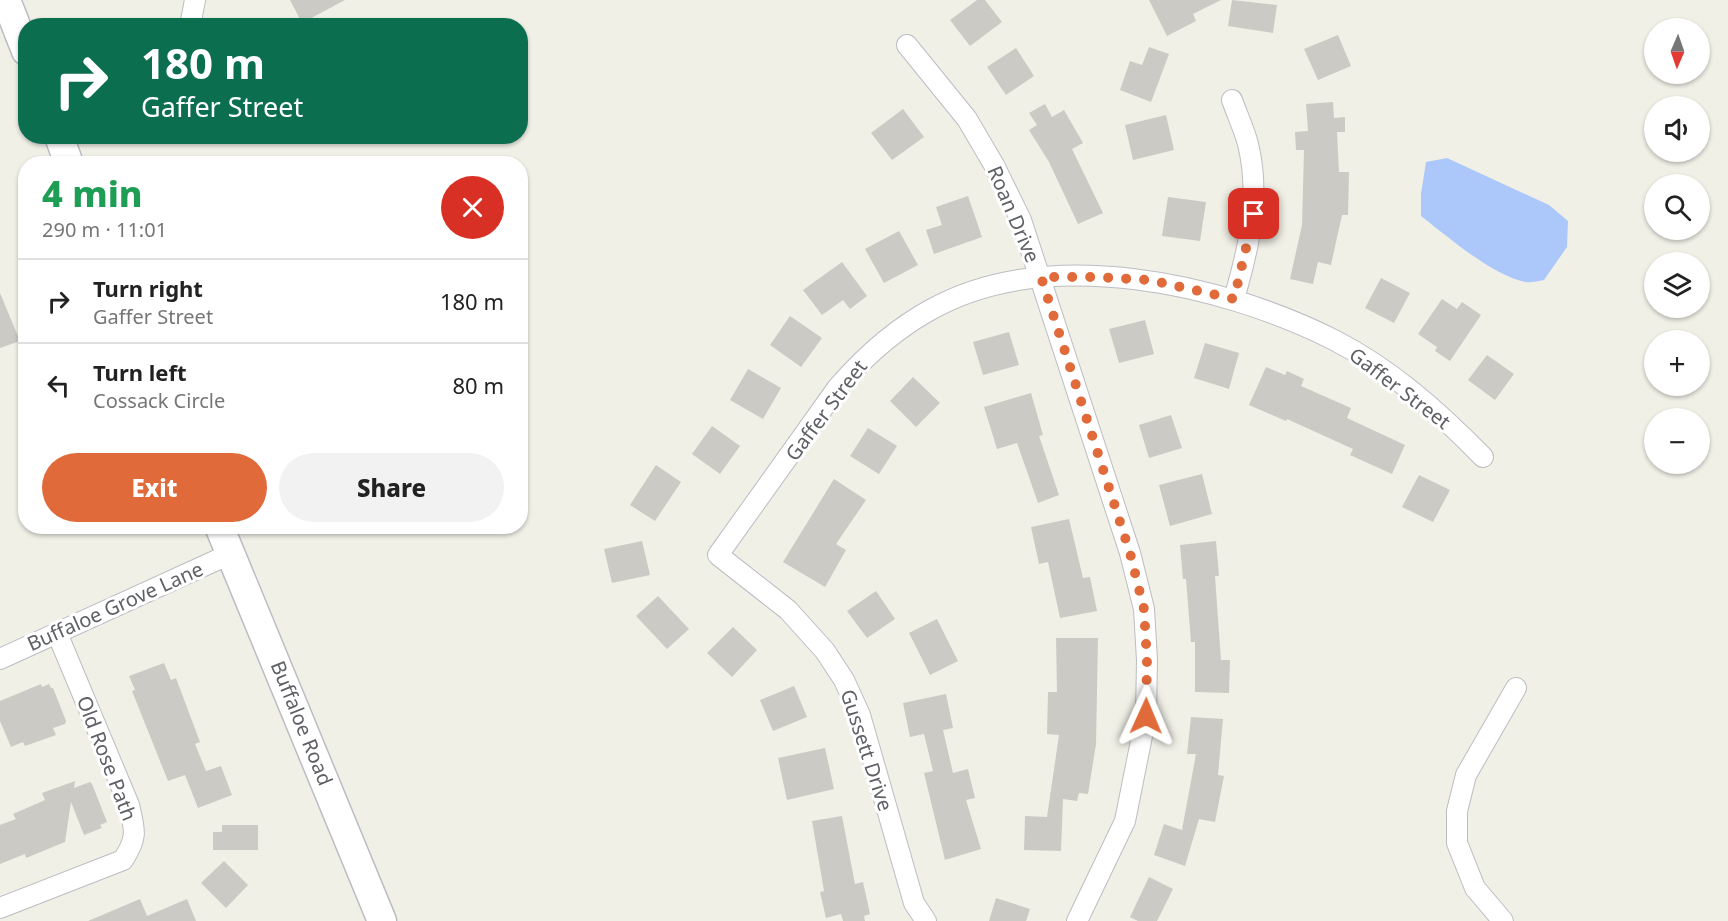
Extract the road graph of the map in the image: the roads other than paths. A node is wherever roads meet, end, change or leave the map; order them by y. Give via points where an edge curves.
1 (6, 0) edge
2 (195, 0) edge
3 (192, 18) edge
4 (18, 31) edge
5 (907, 45) dead end
6 (1232, 100) dead end
7 (1041, 277) junction
8 (1234, 299) junction
9 (1483, 457) dead end
10 (222, 534) edge
11 (230, 554) junction
12 (718, 555) joint
13 (57, 633) junction
14 (0, 659) edge
15 (1516, 688) dead end
16 (0, 908) edge
17 (382, 921) edge
18 (926, 921) edge
19 (1077, 921) edge
20 (1503, 921) edge

1 - 4 street
2 - 3 street
5 - 7 street, Roan Drive via 966,119 994,165 1021,220
6 - 8 street via 1253,169 1254,214
7 - 8 street, Gaffer Street via 1150,280
7 - 12 street, Gaffer Street via 1022,278 954,299 887,338 838,387
7 - 19 street, Roan Drive via 1130,553 1144,609 1147,660 1146,716 1125,821
8 - 9 street, Gaffer Street via 1334,340 1380,368 1426,402
10 - 11 street, Buffaloe Road
11 - 13 street, Buffaloe Grove Lane
11 - 17 street, Buffaloe Road
12 - 18 street, Gussett Drive via 788,610 825,651 844,680 860,715 914,903
13 - 14 street, Buffaloe Grove Lane
13 - 16 street, Old Rose Path via 129,805 134,843 123,860
15 - 20 street via 1467,775 1457,811 1457,843 1474,888

